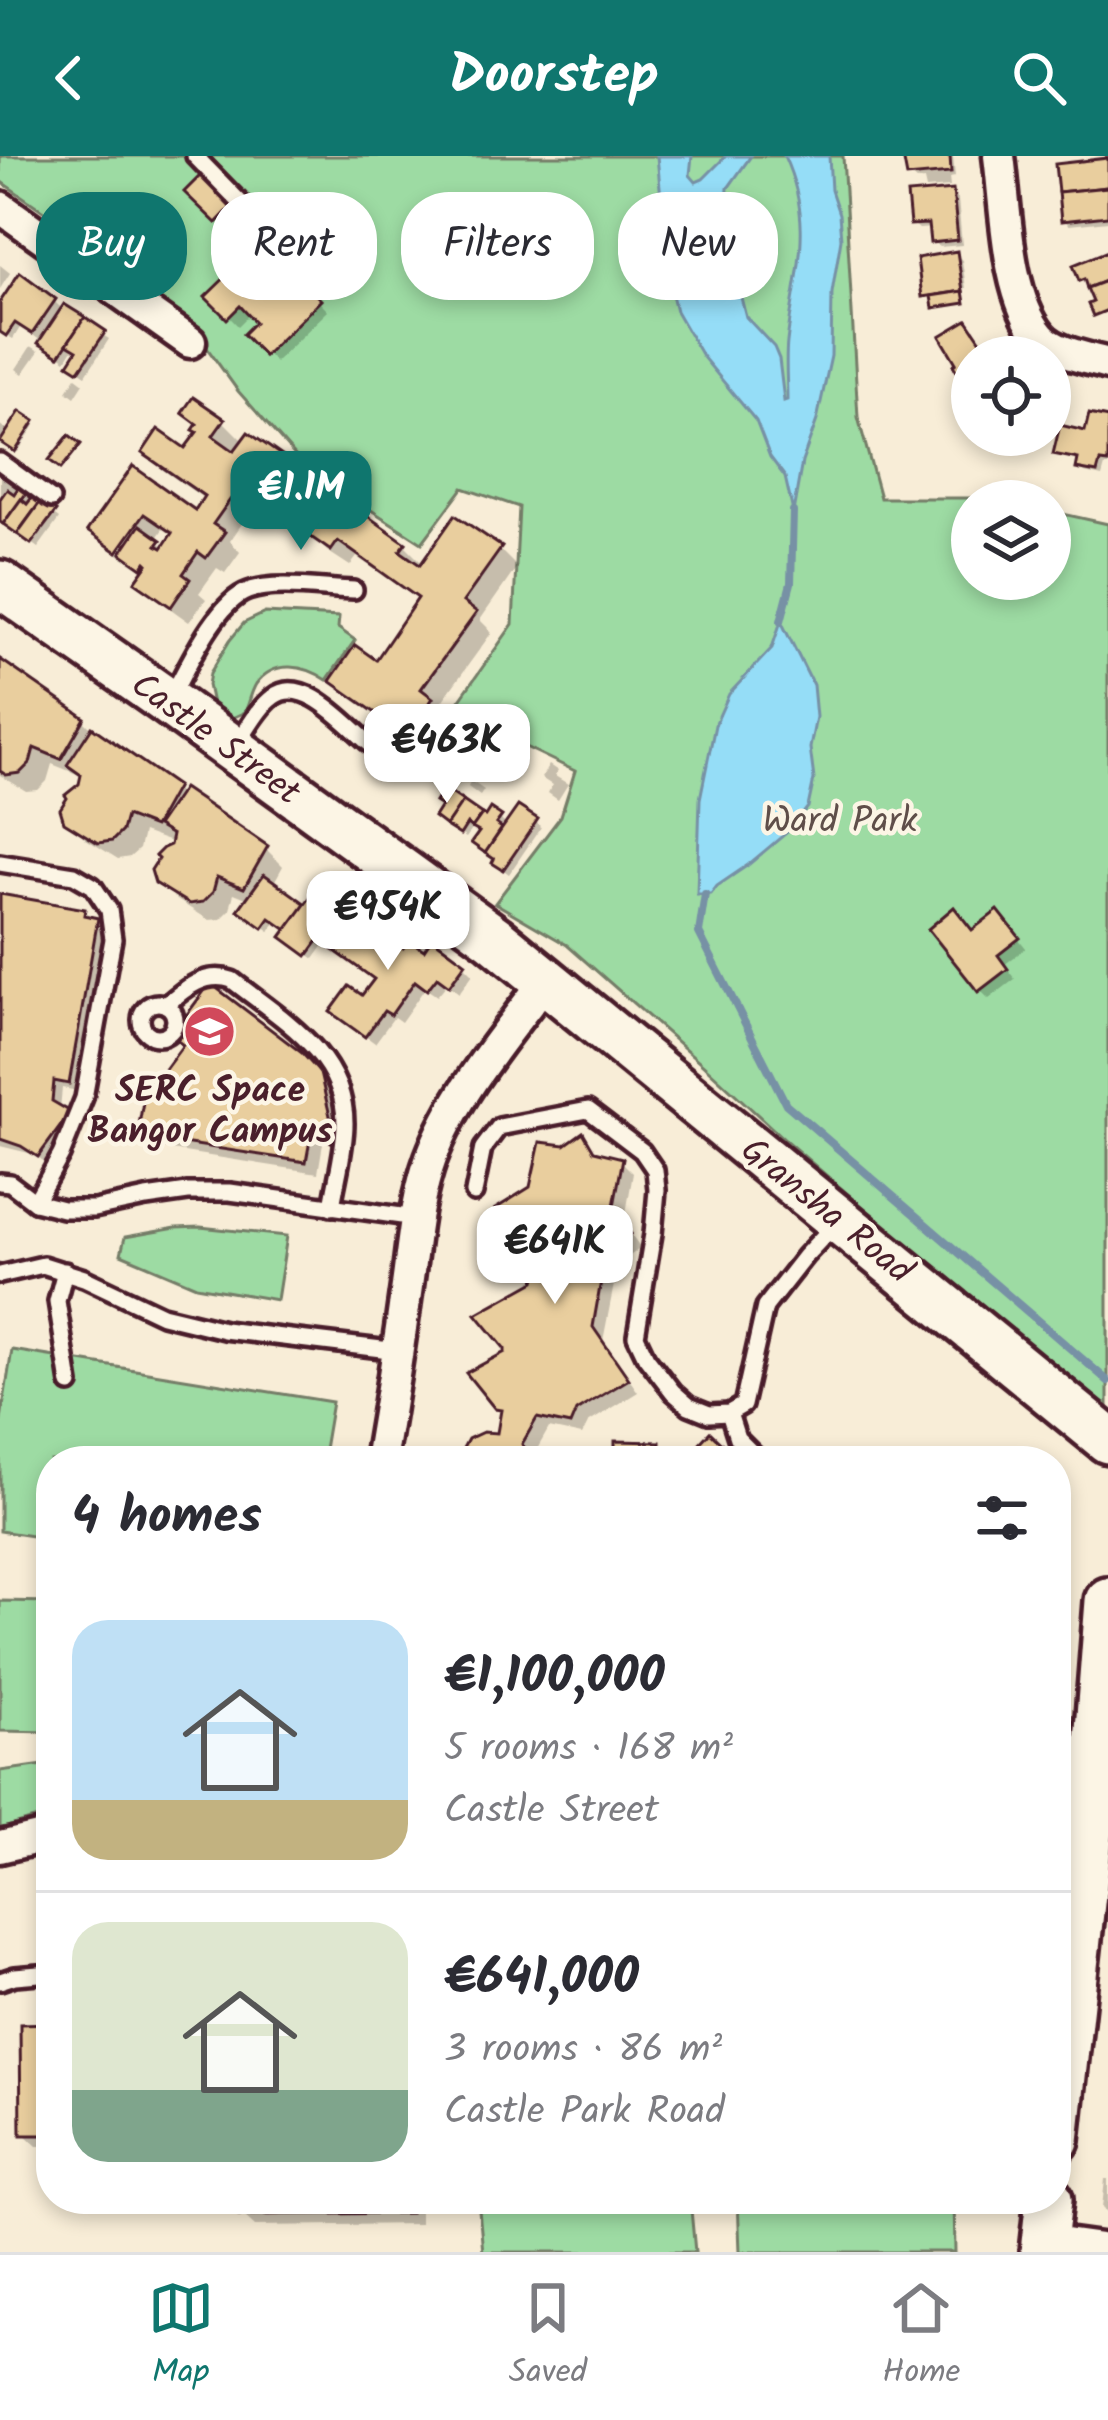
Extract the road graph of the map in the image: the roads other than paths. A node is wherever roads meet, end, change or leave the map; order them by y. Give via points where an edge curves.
1 (195, 156) edge
2 (999, 156) edge
3 (230, 192) edge
4 (0, 207) edge
5 (190, 342) dead end
6 (1108, 364) edge
7 (0, 462) edge
8 (51, 499) dead end
9 (0, 584) edge
10 (354, 590) dead end
11 (168, 702) junction
12 (370, 744) dead end
13 (233, 749) junction
14 (0, 863) edge
15 (547, 980) junction
16 (166, 1005) dead end
17 (0, 1182) edge
18 (474, 1193) dead end
19 (34, 1202) junction
20 (332, 1207) junction
21 (416, 1219) junction
22 (840, 1219) junction
23 (65, 1271) junction
24 (0, 1275) edge
25 (398, 1351) junction
26 (70, 1384) dead end
27 (729, 1413) junction
28 (1108, 1440) edge
29 (382, 1446) edge
30 (745, 1446) edge
31 (1108, 1601) edge
32 (1100, 1821) edge
33 (36, 1839) edge
34 (0, 1847) edge
35 (36, 1973) edge
36 (1071, 1976) edge
37 (0, 1981) edge
38 (1045, 2231) edge
39 (1108, 2250) edge

1 - 3 lane
2 - 6 street via 1016,292 1041,338
4 - 5 street
7 - 8 lane
9 - 11 street, Castle Street
10 - 11 lane via 245,592 227,606
11 - 13 street, Castle Street
12 - 13 lane via 319,700 291,689 276,693
13 - 15 street, Castle Street
14 - 19 lane via 74,874 93,886 109,910 113,939 84,1098
15 - 21 street via 452,1112
15 - 22 street, Gransha Road
16 - 20 lane via 218,975 312,1043 334,1072 346,1121
17 - 19 lane
18 - 27 lane via 483,1148 499,1127 588,1110 642,1151 657,1190 636,1336 688,1406
19 - 20 lane via 94,1209 230,1192
20 - 21 lane
21 - 25 street
22 - 27 lane via 765,1307 743,1405
22 - 28 street, Gransha Road
23 - 24 lane via 43,1264
23 - 25 lane via 162,1315 224,1330
23 - 26 lane via 57,1301
25 - 29 street
27 - 30 lane
31 - 32 street
32 - 36 street
33 - 34 street
35 - 37 lane
38 - 39 street

